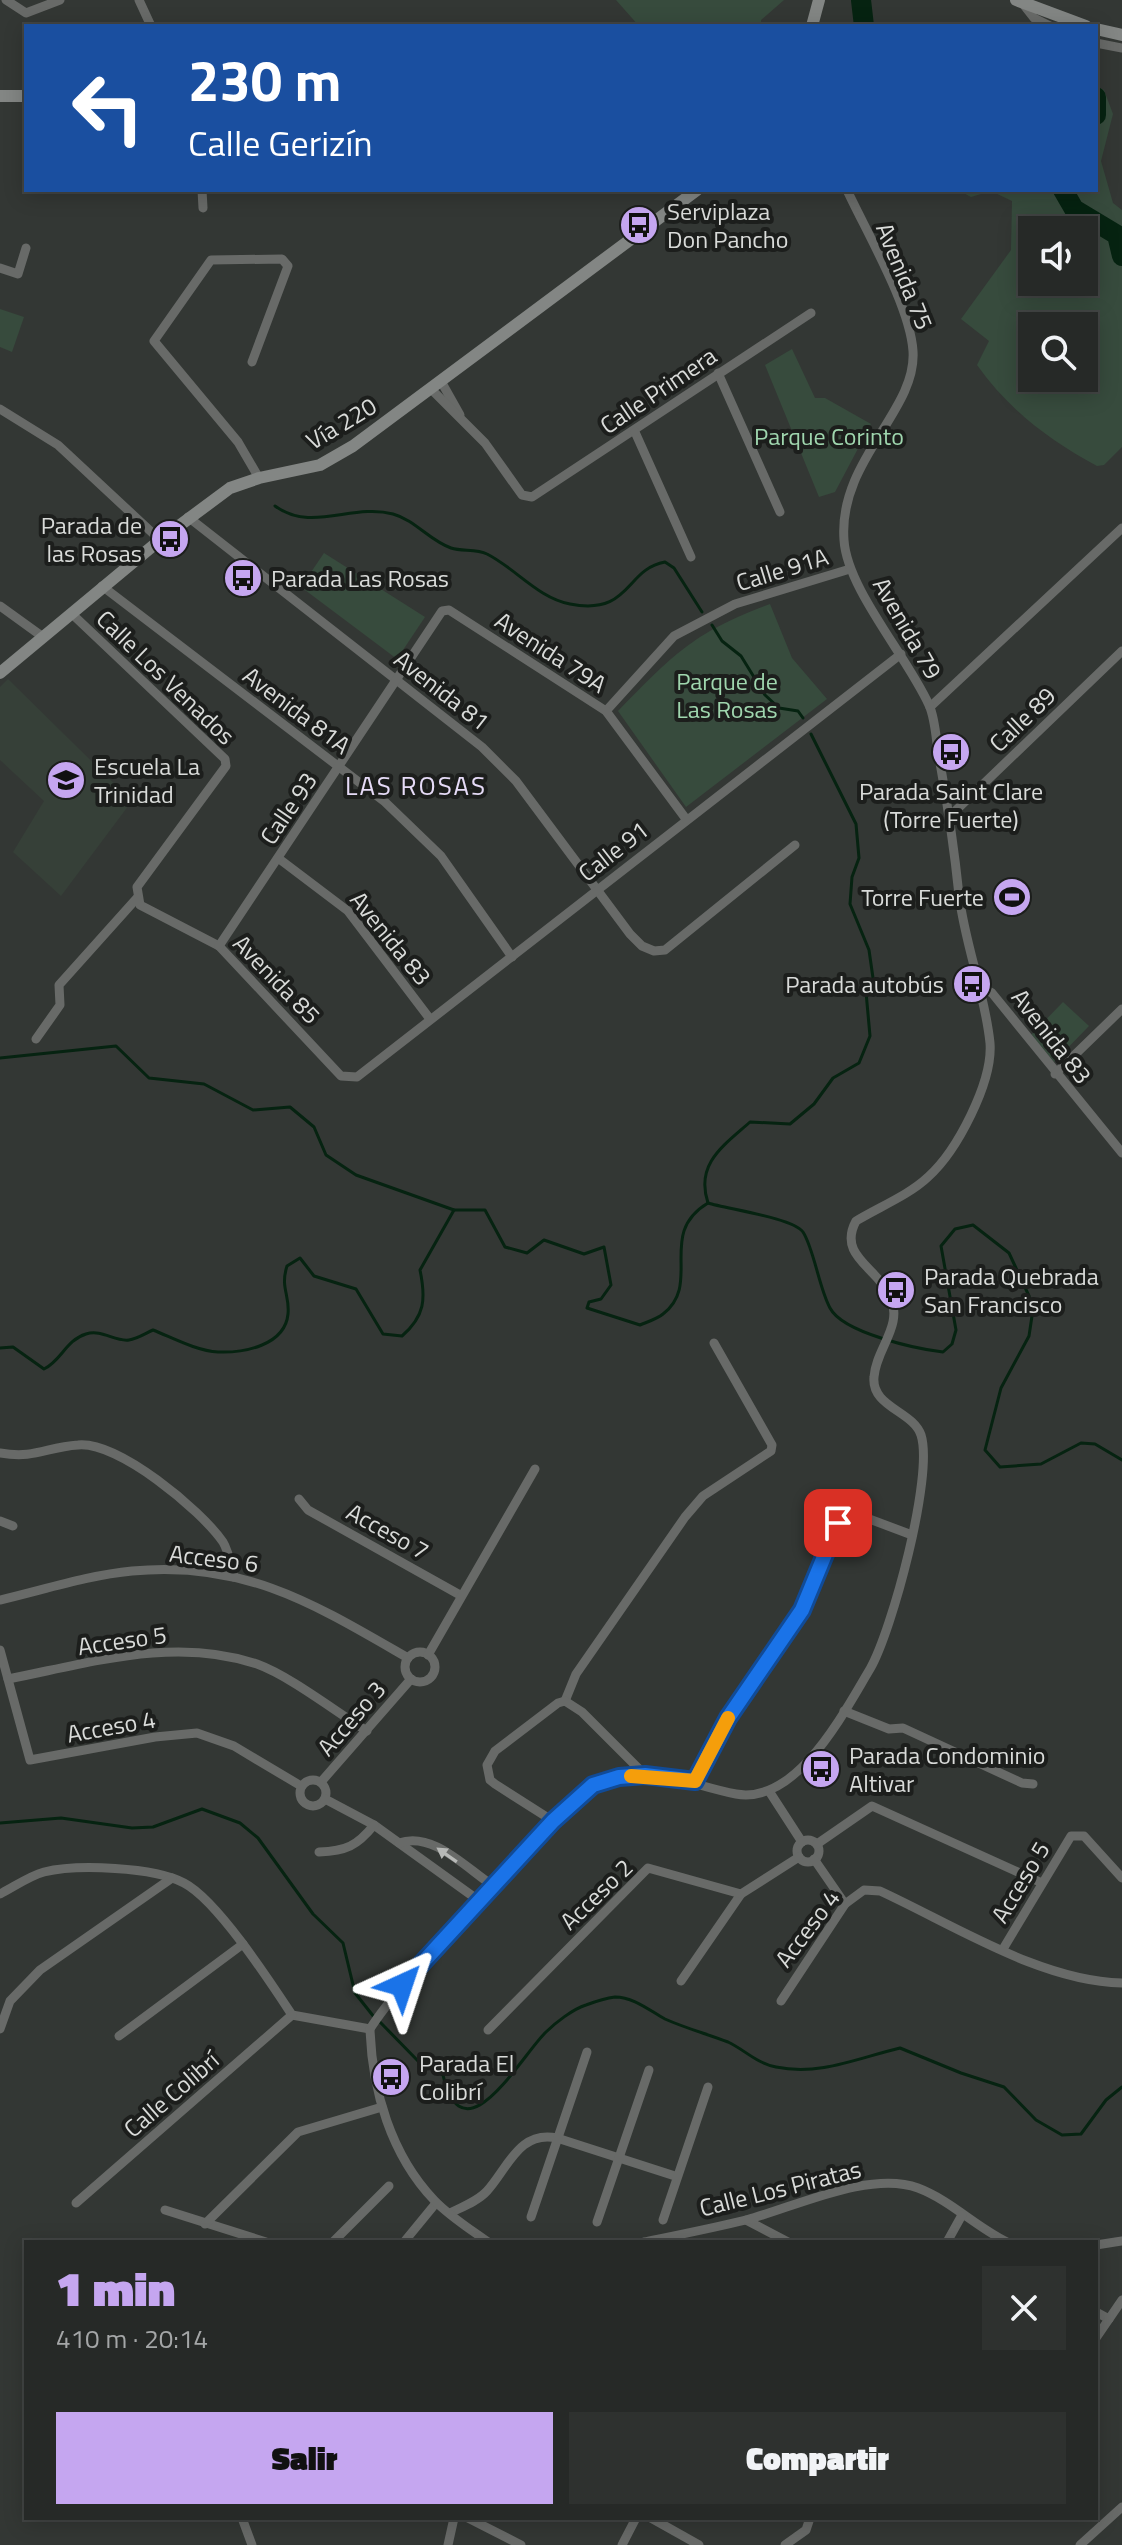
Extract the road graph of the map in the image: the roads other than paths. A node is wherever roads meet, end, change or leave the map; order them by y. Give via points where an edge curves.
1 (6, 0) edge
2 (60, 0) edge
3 (139, 0) edge
4 (819, 0) edge
5 (1019, 2) edge
6 (150, 24) edge
7 (813, 24) edge
8 (1046, 24) edge
9 (1080, 24) edge
10 (1098, 29) edge
11 (1122, 35) edge
12 (1098, 43) edge
13 (1122, 48) edge
14 (0, 96) edge
15 (24, 96) edge
16 (202, 192) edge
17 (694, 192) edge
18 (848, 192) edge
19 (203, 208) dead end
20 (26, 248) dead end
21 (0, 268) edge
22 (811, 313) dead end
23 (252, 362) dead end
24 (718, 373) junction
25 (910, 379) joint
26 (437, 386) junction
27 (0, 409) edge
28 (461, 418) junction
29 (635, 432) junction
30 (259, 478) junction
31 (780, 512) dead end
32 (188, 517) junction
33 (1122, 528) edge
34 (160, 540) junction
35 (691, 557) dead end
36 (850, 569) junction
37 (102, 586) junction
38 (0, 606) edge
39 (442, 611) joint
40 (71, 613) junction
41 (43, 637) junction
42 (1122, 651) edge
43 (901, 654) junction
44 (0, 673) edge
45 (397, 678) junction
46 (930, 707) junction
47 (606, 711) junction
48 (339, 768) junction
49 (950, 816) junction
50 (686, 819) junction
51 (795, 845) dead end
52 (278, 858) junction
53 (596, 890) junction
54 (137, 893) junction
55 (219, 946) junction
56 (512, 957) junction
57 (978, 985) junction
58 (1122, 1009) edge
59 (430, 1019) junction
60 (36, 1039) dead end
61 (1055, 1074) junction
62 (350, 1079) joint
63 (1122, 1153) edge
64 (714, 1343) dead end
65 (0, 1453) edge
66 (535, 1469) dead end
67 (299, 1499) dead end
68 (0, 1521) edge
69 (13, 1526) dead end
70 (912, 1535) junction
71 (234, 1577) junction
72 (460, 1595) junction
73 (0, 1600) edge
74 (0, 1650) edge
75 (428, 1655) junction
76 (408, 1658) junction
77 (8, 1679) junction
78 (411, 1679) junction
79 (565, 1701) junction
80 (844, 1711) junction
81 (367, 1731) junction
82 (645, 1775) junction
83 (695, 1781) junction
84 (321, 1782) junction
85 (1033, 1784) dead end
86 (301, 1786) junction
87 (769, 1791) junction
88 (325, 1799) junction
89 (553, 1821) junction
90 (374, 1825) junction
91 (802, 1842) junction
92 (399, 1843) junction
93 (817, 1844) junction
94 (319, 1852) dead end
95 (799, 1857) junction
96 (814, 1859) junction
97 (172, 1878) junction
98 (1122, 1878) edge
99 (1042, 1883) junction
100 (492, 1885) junction
101 (0, 1894) edge
102 (741, 1894) junction
103 (478, 1900) junction
104 (845, 1904) junction
105 (243, 1944) junction
106 (1003, 1949) junction
107 (681, 1981) dead end
108 (1122, 1983) edge
109 (781, 2001) dead end
110 (292, 2015) junction
111 (0, 2029) edge
112 (370, 2029) junction
113 (488, 2030) dead end
114 (119, 2036) dead end
115 (587, 2052) dead end
116 (649, 2070) dead end
117 (708, 2087) dead end
118 (382, 2107) junction
119 (557, 2138) junction
120 (618, 2156) junction
121 (675, 2176) junction
122 (389, 2186) dead end
123 (76, 2203) dead end
124 (436, 2203) junction
125 (165, 2210) dead end
126 (450, 2213) junction
127 (962, 2215) junction
128 (531, 2217) dead end
129 (663, 2220) dead end
130 (746, 2220) junction
131 (597, 2222) dead end
132 (205, 2224) junction
133 (259, 2240) edge
134 (335, 2240) edge
135 (406, 2240) edge
136 (485, 2240) edge
137 (653, 2240) edge
138 (784, 2240) edge
139 (948, 2240) edge
140 (1003, 2240) edge
141 (1122, 2241) edge
142 (1098, 2245) edge
143 (1122, 2300) edge
144 (1098, 2313) edge
145 (1109, 2319) junction
146 (1098, 2335) edge
147 (1122, 2507) edge
148 (243, 2520) edge
149 (454, 2520) edge
150 (472, 2520) edge
151 (635, 2520) edge
152 (655, 2520) edge
153 (810, 2520) edge
154 (252, 2545) edge
155 (448, 2545) edge
156 (521, 2545) edge
157 (622, 2545) edge
158 (699, 2545) edge
159 (785, 2545) edge
160 (1080, 2545) edge

1 - 2 street via 26,13
3 - 6 street
4 - 7 main road
5 - 8 street
5 - 9 main road
10 - 11 main road
12 - 13 street
14 - 15 main road
16 - 19 street
17 - 26 main road, Vía 220
18 - 25 street, Avenida 75 via 907,319 913,352
20 - 21 street via 18,274
22 - 24 street, Calle Primera
23 - 30 street via 288,266 282,259 211,260 154,341 238,442
24 - 29 street, Calle Primera
24 - 31 street
25 - 36 street, Calle 91A via 860,466 843,509
26 - 28 street
26 - 28 street via 453,398
26 - 30 main road, Vía 220 via 320,465
27 - 34 street via 58,445
28 - 29 street, Calle Primera via 527,497
29 - 35 street
30 - 32 main road, Vía 220 via 230,488
32 - 34 main road, Vía 220
32 - 45 street, Avenida 81
33 - 46 street
34 - 37 main road, Vía 220
36 - 43 street, Avenida 79
36 - 47 street, Calle 91A via 735,604 674,636
37 - 40 main road, Vía 220
37 - 48 street, Avenida 81A
38 - 41 street
39 - 45 street, Calle 93
39 - 47 street, Avenida 79A via 449,610
40 - 41 main road, Vía 220
40 - 54 street, Calle Los Venados via 225,759 226,766
41 - 44 main road, Vía 220
42 - 49 street, Calle 89
43 - 46 street, Avenida 79
43 - 50 street, Calle 91
45 - 48 street, Calle 93
45 - 53 street, Avenida 81 via 516,781
46 - 49 street, Avenida 79
47 - 50 street, Avenida 79A
48 - 52 street, Calle 93
48 - 56 street, Avenida 81A via 385,802 441,856
49 - 57 street, Avenida 79 via 962,919
50 - 53 street, Calle 91
51 - 53 street, Avenida 81 via 665,950 642,946
52 - 55 street, Calle 93
52 - 59 street, Avenida 83 via 348,911
53 - 56 street, Calle 91
54 - 55 street, Avenida 85 via 147,910
54 - 60 street, Calle Los Venados via 59,985 60,1005
55 - 62 street, Avenida 85 via 341,1076
56 - 59 street, Calle 91
57 - 61 street, Avenida 83 via 992,993
57 - 70 street, Avenida 79 via 990,1044 989,1071 978,1099 936,1170 856,1221 851,1232 851,1247 892,1298 894,1323 874,1377 876,1390 921,1434 924,1454
58 - 61 street
59 - 62 street, Calle 91
61 - 63 street, Avenida 83
64 - 79 street via 771,1451 703,1496 685,1517 576,1674
65 - 71 street via 35,1456 94,1446 155,1477 225,1545
66 - 72 street
67 - 72 street, Acceso 7 via 308,1510
68 - 69 street
70 - 80 street via 887,1631
70 - 83 street via 856,1514 838,1523 802,1610 728,1718
71 - 73 street, Acceso 6 via 132,1571
71 - 76 street, Acceso 6 via 287,1592
72 - 75 street
74 - 77 street, Acceso 4
75 - 76 street
75 - 78 street via 435,1667 433,1676 425,1682
76 - 78 street via 405,1667
77 - 81 street, Acceso 5 via 171,1650 222,1655 260,1665
77 - 86 street, Acceso 4 via 30,1760 197,1733 234,1746
78 - 81 street, Acceso 3
79 - 82 street
79 - 89 street via 495,1751 487,1765 490,1780
80 - 85 street via 889,1729 903,1728
80 - 87 street via 794,1776
81 - 84 street, Acceso 3
82 - 83 street
82 - 89 street via 593,1785
83 - 87 street via 736,1794
84 - 86 street via 308,1780
84 - 88 street
86 - 88 street via 300,1796 309,1806
87 - 91 street
88 - 90 street
89 - 100 street
90 - 92 street
90 - 94 street via 356,1846
91 - 93 street
91 - 95 street
100 -> 92 street via 428,1841
92 - 103 street
93 - 96 street
93 - 99 street via 872,1806
95 - 96 street
95 - 102 street
96 - 104 street
97 - 101 street via 77,1869 43,1873
97 - 105 street via 193,1888
97 - 111 street via 40,1970 10,2001
98 - 99 street, Acceso 5 via 1084,1836 1071,1836
99 - 106 street, Acceso 5
100 - 103 street
102 - 107 street
102 - 113 street, Acceso 2 via 648,1868
103 - 112 street
104 - 106 street, Acceso 4 via 864,1890 880,1891
104 - 109 street, Acceso 4
105 - 110 street
105 - 114 street
106 - 108 street via 1043,1969
110 - 112 street
110 - 123 street, Calle Colibrí
112 - 118 street
115 - 119 street
116 - 120 street
117 - 121 street
118 - 124 street via 417,2180
118 - 132 street via 298,2132
119 - 120 street
119 - 126 street via 528,2141 481,2197
119 - 128 street
120 - 121 street
120 - 131 street
121 - 129 street
122 - 134 street
124 - 126 street
124 - 135 street
125 - 132 street
126 - 136 street
127 - 130 street, Calle Los Piratas via 917,2188 884,2183
127 - 139 street
127 - 140 street, Calle Los Piratas
130 - 137 street, Calle Los Piratas
130 - 138 street
132 - 133 street
141 - 142 street
143 - 145 street
144 - 145 street
145 - 146 street
147 - 160 street
148 - 154 street
149 - 155 street
150 - 156 street
151 - 157 street
152 - 158 street
153 - 159 street via 806,2530

